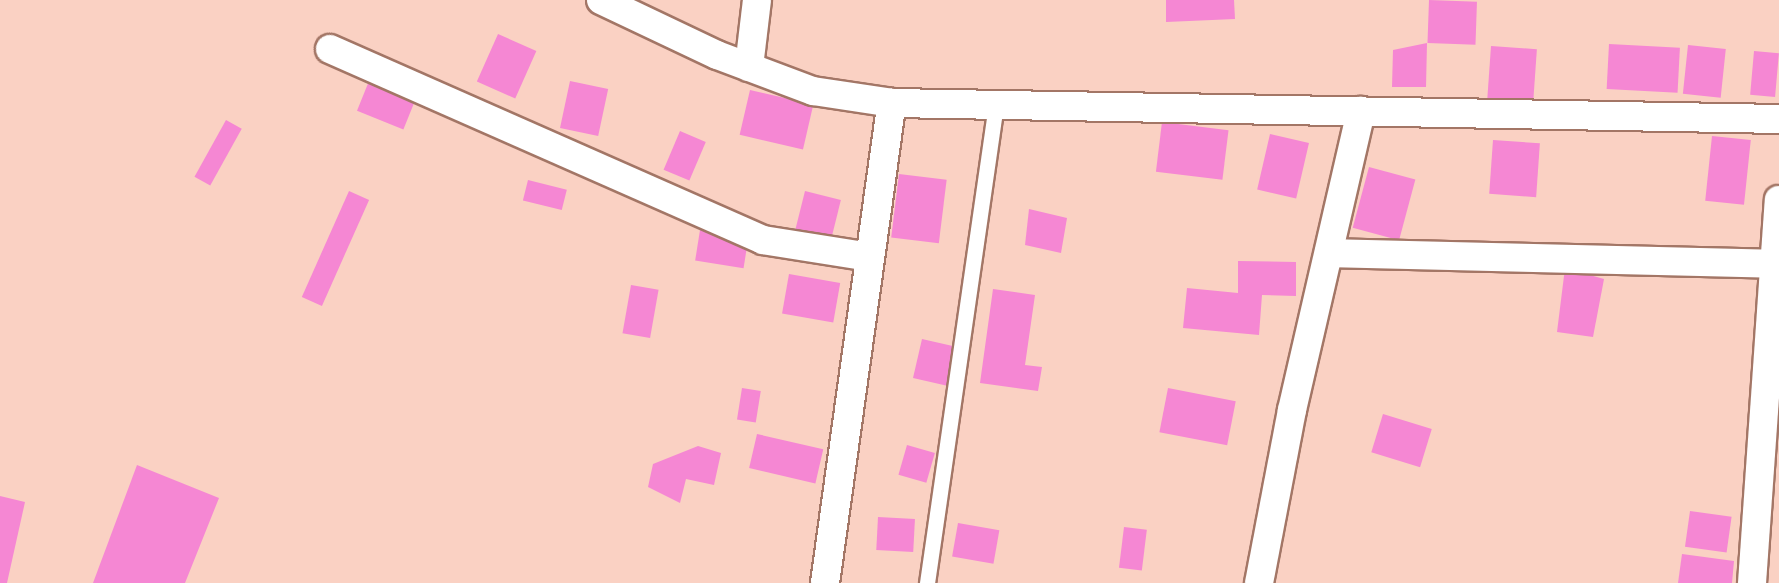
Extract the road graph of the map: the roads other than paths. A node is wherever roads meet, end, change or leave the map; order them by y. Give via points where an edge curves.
1 (601, 0) edge
2 (758, 0) edge
3 (330, 49) dead end
4 (749, 67) junction
5 (892, 102) junction
6 (996, 105) junction
7 (1361, 111) junction
8 (1779, 119) edge
9 (1779, 200) edge
10 (1329, 254) junction
11 (870, 257) junction
12 (1773, 264) junction
13 (825, 583) edge
14 (927, 583) edge
15 (1259, 583) edge
16 (1752, 583) edge

1 - 4 street
2 - 4 street
3 - 11 street via 763,240
4 - 5 street via 813,92
5 - 6 street
5 - 11 street
6 - 7 street
6 - 14 lane
7 - 8 street
7 - 10 street
9 - 12 street
10 - 12 street
10 - 15 street via 1292,410
11 - 13 street
12 - 16 street

